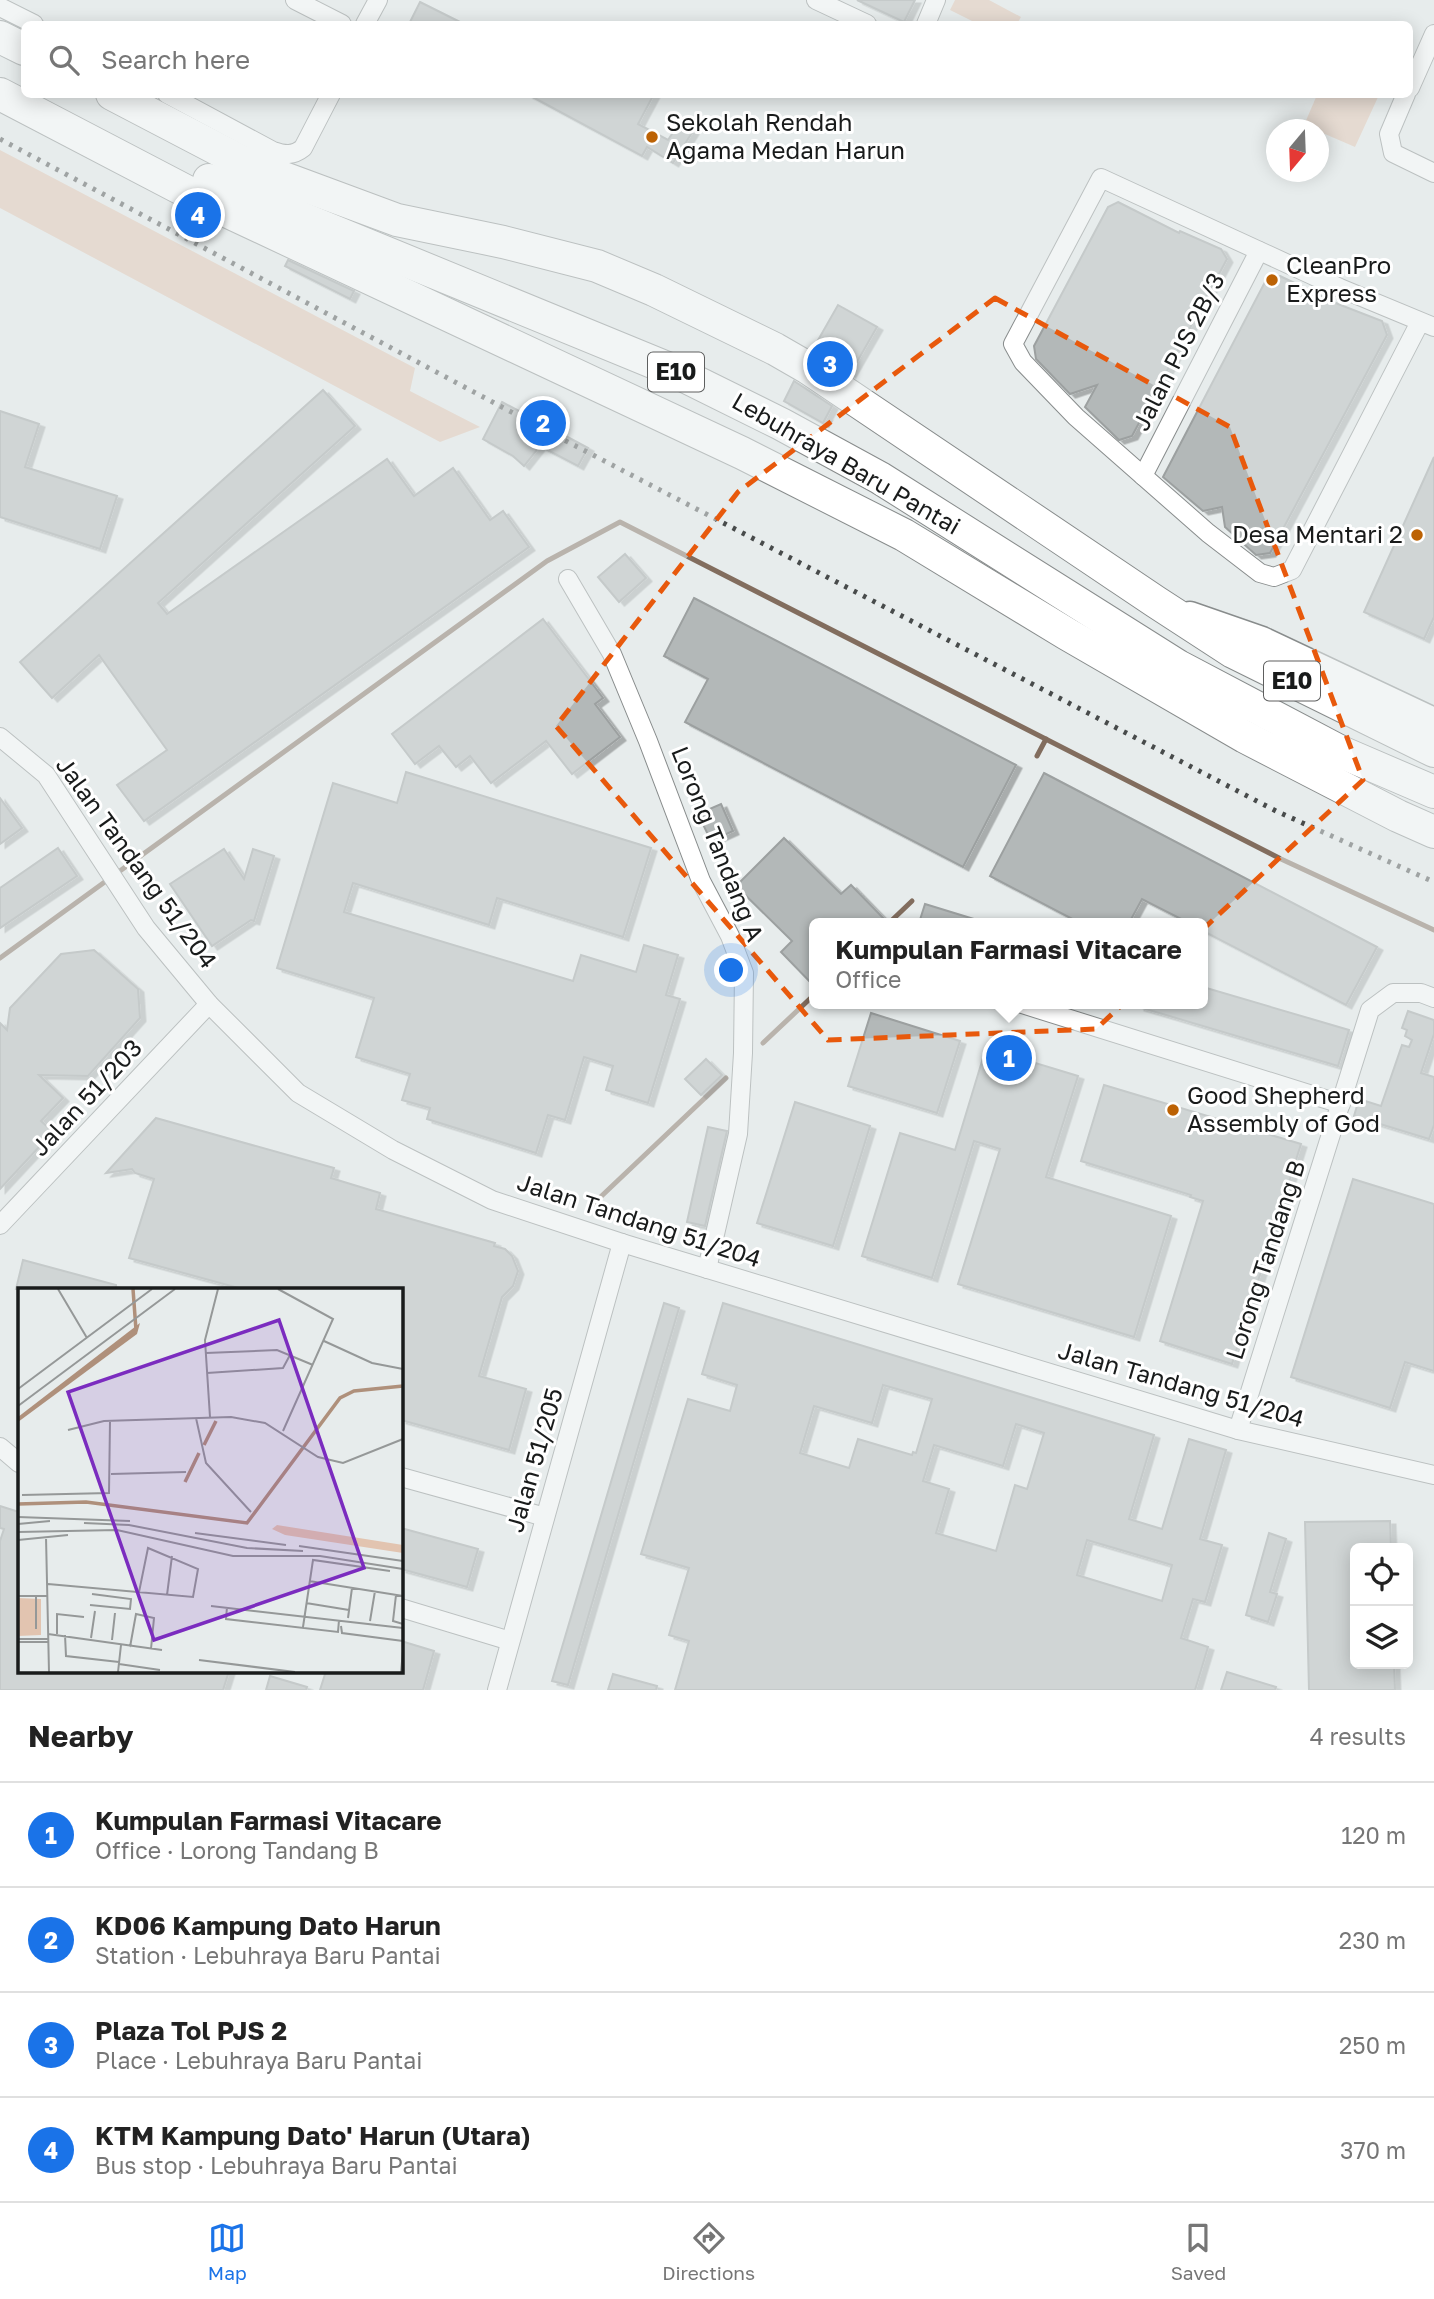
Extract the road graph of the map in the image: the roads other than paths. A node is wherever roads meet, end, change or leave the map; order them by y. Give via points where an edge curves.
1 (295, 0) edge
2 (378, 0) edge
3 (816, 0) edge
4 (936, 0) edge
5 (0, 6) edge
6 (28, 21) edge
7 (336, 21) edge
8 (367, 21) edge
9 (861, 21) edge
10 (927, 21) edge
11 (1434, 34) edge
12 (0, 37) edge
13 (21, 48) edge
14 (0, 71) edge
15 (1413, 79) edge
16 (21, 82) edge
17 (0, 94) edge
18 (51, 98) edge
19 (120, 98) edge
20 (174, 98) edge
21 (329, 98) edge
22 (1404, 98) edge
23 (1434, 173) edge
24 (1259, 251) junction
25 (1427, 324) edge
26 (1143, 476) junction
27 (568, 579) dead end
28 (1156, 602) junction
29 (1434, 721) edge
30 (0, 737) edge
31 (1245, 737) junction
32 (1434, 751) edge
33 (1434, 778) edge
34 (1434, 792) edge
35 (1434, 810) edge
36 (1434, 832) edge
37 (1434, 998) edge
38 (209, 1004) junction
39 (1038, 1009) edge
40 (1341, 1104) junction
41 (0, 1225) edge
42 (622, 1243) junction
43 (708, 1269) junction
44 (1238, 1430) junction
45 (1434, 1475) edge
46 (402, 1477) edge
47 (545, 1517) junction
48 (402, 1608) edge
49 (510, 1641) junction
50 (496, 1690) edge

1 - 7 street
2 - 8 street
3 - 9 street
4 - 10 street
5 - 6 street
11 - 15 street
12 - 13 highway
14 - 16 highway
17 - 31 highway via 203,200 751,457 904,535
18 - 34 highway, Lebuhraya Baru Pantai / E10 via 192,173 672,370 769,418 880,478 1178,666 1341,752
19 - 28 highway, Lebuhraya Baru Pantai / E10 via 246,164 397,220 565,257 654,290 807,368
20 - 21 street via 273,151 289,155 303,148
22 - 23 street via 1389,134 1393,153
24 - 25 street
24 - 26 street, Jalan PJS 2B/3
24 - 26 street via 1101,178 1013,344 1023,362 1076,417
25 - 26 street via 1292,570 1275,577 1260,573
27 - 43 street, Lorong Tandang A via 612,654 701,881 744,973 738,1134
28 - 29 main road via 1262,640
28 - 32 highway, Lebuhraya Baru Pantai / E10 via 1233,652
28 - 33 highway via 1226,668 1271,698
30 - 38 street, Jalan Tandang 51/204 via 46,775 146,928
31 - 35 highway
31 - 36 highway
37 - 40 street, Lorong Tandang B via 1393,993 1370,1010
38 - 41 street, Jalan 51/203
38 - 42 street, Jalan Tandang 51/204 via 298,1093 393,1150 492,1200
39 - 40 street
40 - 44 street, Lorong Tandang B
42 - 43 street, Jalan Tandang 51/204
42 - 47 street, Jalan 51/205
43 - 44 street, Jalan Tandang 51/204
44 - 45 street, Jalan Tandang 51/204
46 - 47 street
47 - 49 street, Jalan 51/205
48 - 49 street
49 - 50 street, Jalan 51/205

